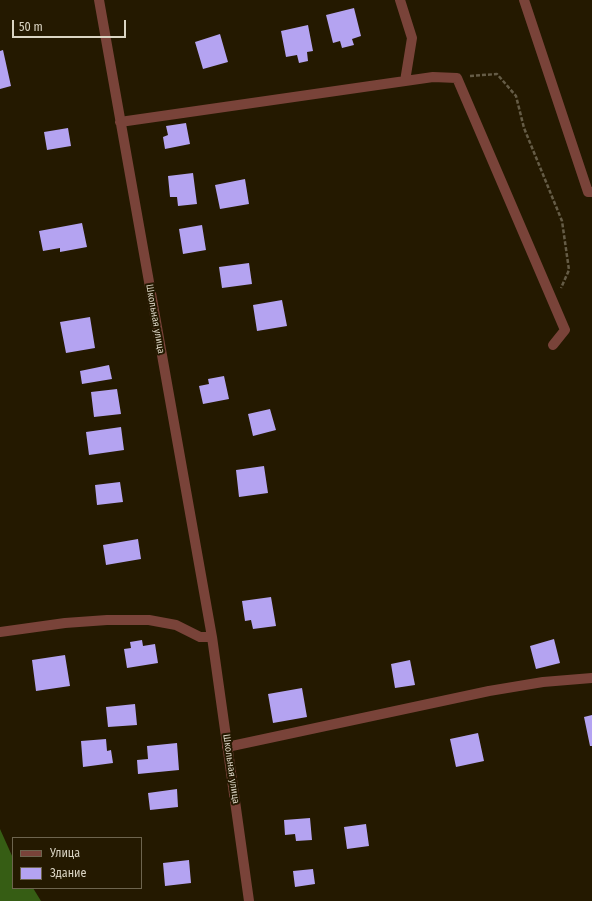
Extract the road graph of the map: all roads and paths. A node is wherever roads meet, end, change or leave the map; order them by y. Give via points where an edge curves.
1 (99, 0) edge
2 (400, 0) edge
3 (524, 0) edge
4 (456, 78) junction
5 (405, 81) junction
6 (120, 122) junction
7 (592, 192) edge
8 (554, 305) junction
9 (553, 345) dead end
10 (0, 632) edge
11 (212, 637) junction
12 (592, 678) edge
13 (228, 747) junction
14 (249, 901) edge

1 - 6 street, Школьная улица
2 - 5 street via 412,38
3 - 7 street via 588,192
4 - 5 street via 433,77
4 - 8 street
4 - 8 path via 497,74 516,96 524,128 562,222 568,270
5 - 6 street
6 - 11 street, Школьная улица
8 - 9 street via 565,330
10 - 11 street via 65,623 149,620 176,625 200,637
11 - 13 street, Школьная улица
12 - 13 street via 543,682 489,691
13 - 14 street, Школьная улица

